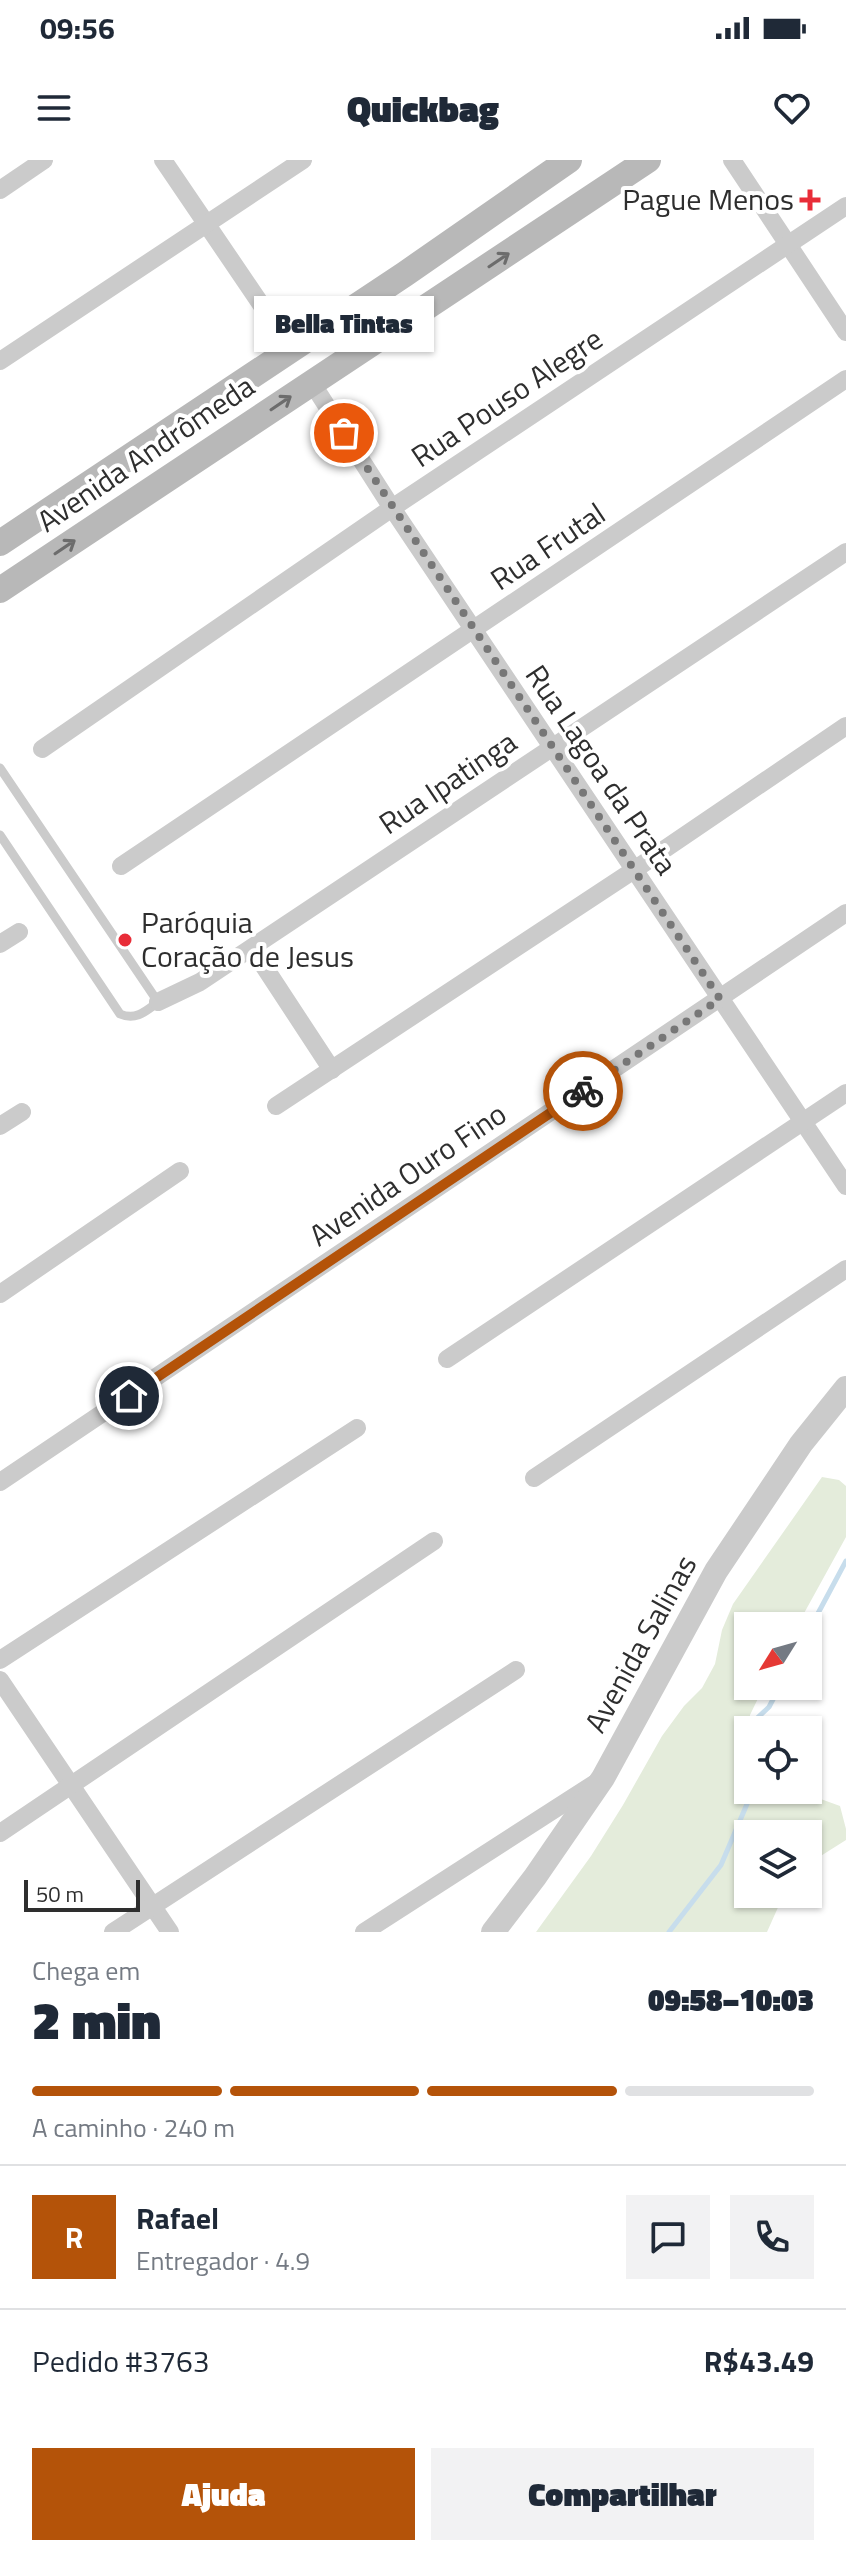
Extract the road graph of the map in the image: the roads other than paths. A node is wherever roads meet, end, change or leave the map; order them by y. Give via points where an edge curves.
1 (44, 160) edge
2 (163, 160) edge
3 (303, 160) edge
4 (569, 160) edge
5 (648, 160) edge
6 (732, 160) edge
7 (0, 190) edge
8 (846, 206) edge
9 (208, 224) junction
10 (788, 244) junction
11 (437, 251) junction
12 (405, 274) junction
13 (462, 285) junction
14 (427, 308) junction
15 (846, 332) edge
16 (292, 350) junction
17 (0, 361) edge
18 (846, 379) edge
19 (312, 383) junction
20 (392, 508) junction
21 (6, 539) edge
22 (846, 552) edge
23 (33, 568) junction
24 (0, 590) edge
25 (474, 631) junction
26 (846, 726) edge
27 (552, 747) junction
28 (42, 749) dead end
29 (0, 768) edge
30 (0, 835) edge
31 (121, 866) dead end
32 (634, 870) junction
33 (846, 913) edge
34 (19, 932) dead end
35 (0, 944) edge
36 (252, 948) junction
37 (720, 999) junction
38 (158, 1002) junction
39 (332, 1070) junction
40 (846, 1093) edge
41 (276, 1106) dead end
42 (22, 1112) dead end
43 (802, 1122) junction
44 (0, 1126) edge
45 (180, 1171) dead end
46 (846, 1186) edge
47 (846, 1269) edge
48 (0, 1294) edge
49 (447, 1359) dead end
50 (846, 1388) edge
51 (357, 1428) dead end
52 (534, 1478) dead end
53 (0, 1482) edge
54 (434, 1541) dead end
55 (0, 1660) edge
56 (516, 1670) dead end
57 (0, 1680) edge
58 (603, 1778) junction
59 (72, 1785) junction
60 (0, 1833) edge
61 (152, 1905) junction
62 (113, 1932) edge
63 (170, 1932) edge
64 (364, 1932) edge
65 (493, 1932) edge

1 - 7 street
2 - 9 street
3 - 9 street
4 - 11 main road, Avenida Andrômeda
13 -> 5 main road, Avenida Andrômeda
6 - 10 street
8 - 10 street, Rua Pouso Alegre
9 - 16 street
9 - 17 street
10 - 15 street
10 - 20 street, Rua Pouso Alegre
11 - 12 main road, Avenida Andrômeda
11 - 13 main road
12 - 14 main road
12 - 16 main road, Avenida Andrômeda
13 - 14 main road, Avenida Andrômeda
14 - 19 main road, Avenida Andrômeda
16 - 21 main road, Avenida Andrômeda
18 - 25 street, Rua Frutal
19 - 20 street, Rua Lagoa da Prata
23 -> 19 main road, Avenida Andrômeda
20 - 25 street, Rua Lagoa da Prata
20 - 28 street, Rua Pouso Alegre
21 - 23 main road
22 - 27 street, Rua Ipatinga
23 - 24 main road, Avenida Andrômeda
25 - 27 street, Rua Lagoa da Prata
25 - 31 street, Rua Frutal
26 - 32 street
27 - 32 street, Rua Lagoa da Prata
27 - 36 street, Rua Ipatinga
29 - 38 lane
30 - 38 lane via 120,1014 136,1017
32 - 37 street, Rua Lagoa da Prata
32 - 39 street
33 - 37 street, Avenida Ouro Fino
34 - 35 street
36 - 38 street, Rua Ipatinga
36 - 39 street
37 - 43 street, Rua Lagoa da Prata
37 - 53 street, Avenida Ouro Fino
39 - 41 street
40 - 43 street
42 - 44 street
43 - 46 street, Rua Lagoa da Prata
43 - 49 street
45 - 48 street
47 - 52 street
50 - 58 street, Avenida Salinas via 801,1444 716,1571
51 - 55 street
54 - 59 street
56 - 61 street
57 - 59 street
58 - 64 street
58 - 65 street, Avenida Salinas
59 - 60 street
59 - 61 street
61 - 62 street
61 - 63 street

